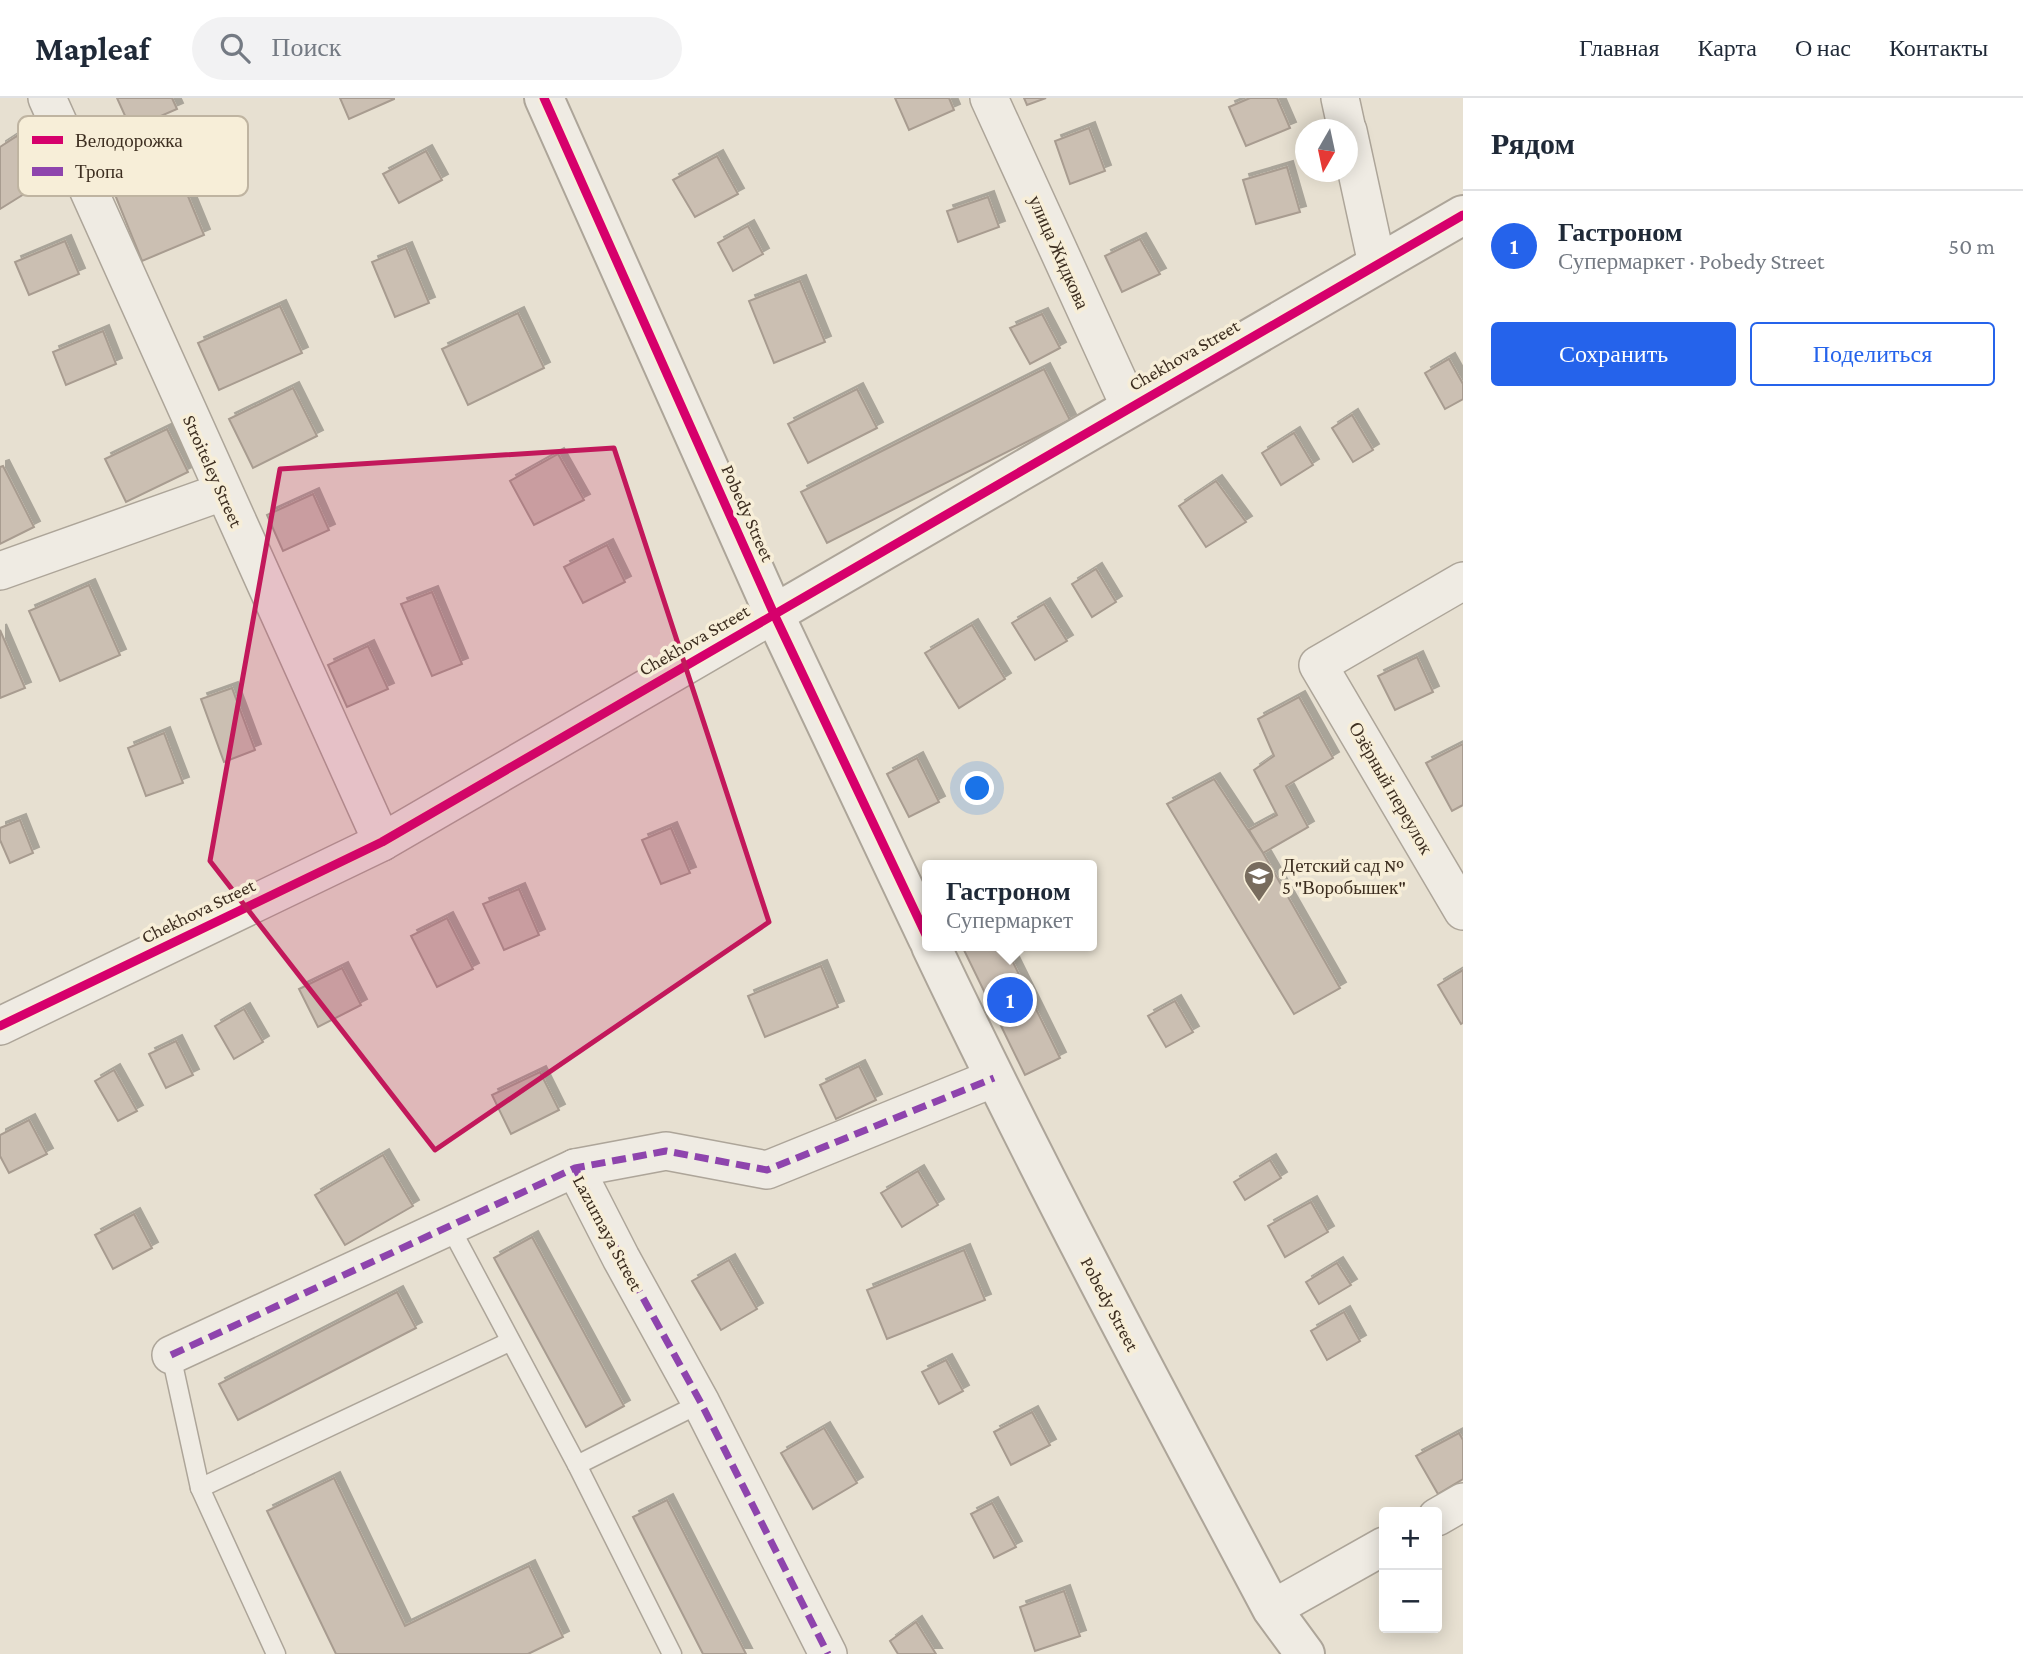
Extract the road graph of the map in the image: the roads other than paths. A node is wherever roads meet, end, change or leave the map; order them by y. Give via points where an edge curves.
1 (47, 98) edge
2 (544, 98) edge
3 (989, 98) edge
4 (1340, 98) edge
5 (55, 116) edge
6 (1345, 119) edge
7 (1358, 179) edge
8 (91, 196) edge
9 (1463, 215) edge
10 (1377, 264) junction
11 (1130, 407) junction
12 (222, 492) junction
13 (0, 572) edge
14 (1463, 581) edge
15 (774, 614) junction
16 (382, 842) junction
17 (1463, 911) edge
18 (922, 926) edge
19 (933, 951) edge
20 (0, 1026) edge
21 (994, 1078) junction
22 (575, 1168) junction
23 (449, 1225) junction
24 (509, 1342) junction
25 (171, 1355) joint
26 (701, 1403) junction
27 (577, 1465) junction
28 (200, 1488) junction
29 (1463, 1502) edge
30 (1442, 1514) edge
31 (1379, 1549) edge
32 (1272, 1609) junction
33 (276, 1654) edge
34 (672, 1654) edge
35 (828, 1654) edge
36 (1304, 1654) edge

1 - 5 street, Stroiteley Street
2 - 15 street, Pobedy Street
3 - 11 street, улица Жидкова
4 - 6 street
7 - 10 street
8 - 12 street, Stroiteley Street
9 - 10 street, Chekhova Street
10 - 11 street, Chekhova Street
11 - 15 street, Chekhova Street
12 - 13 street
12 - 16 street, Stroiteley Street
14 - 17 street, Озёрный переулок via 1318,664
15 - 16 street, Chekhova Street
15 - 18 street, Pobedy Street
16 - 20 street, Chekhova Street
19 - 21 street, Pobedy Street
21 - 22 street via 767,1170 666,1151
21 - 32 street, Pobedy Street
22 - 23 street, Lazurnaya Street
22 - 26 street, Lazurnaya Street
23 - 24 lane
23 - 25 street, Lazurnaya Street
24 - 27 lane
24 - 28 lane
25 - 28 lane
26 - 27 lane
26 - 35 street, Lazurnaya Street
27 - 34 lane
28 - 33 lane
29 - 30 street
31 - 32 street
32 - 36 street, Pobedy Street

